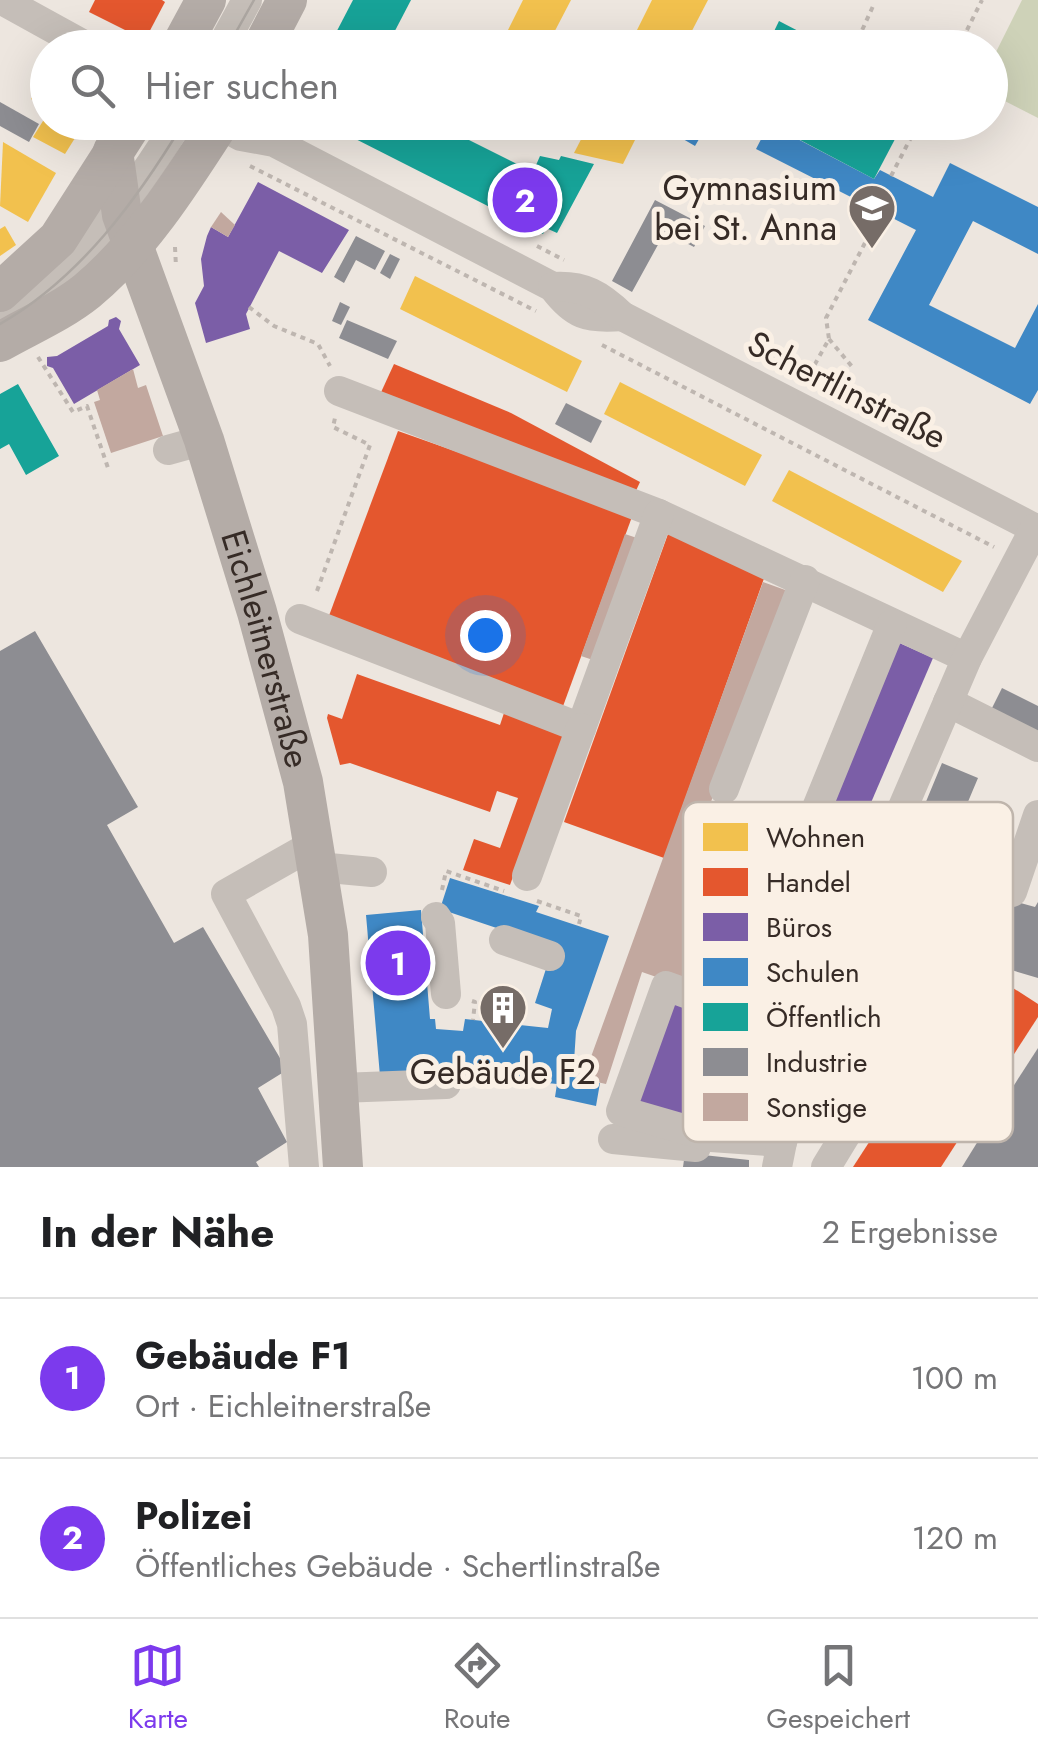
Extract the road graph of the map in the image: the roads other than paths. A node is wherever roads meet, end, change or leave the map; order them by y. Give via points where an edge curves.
1 (2, 0) edge
2 (206, 0) edge
3 (248, 0) edge
4 (287, 0) edge
5 (56, 30) edge
6 (176, 30) edge
7 (231, 30) edge
8 (271, 30) edge
9 (121, 140) edge
10 (123, 140) edge
11 (169, 140) edge
12 (203, 140) edge
13 (263, 140) edge
14 (126, 226) junction
15 (0, 292) edge
16 (0, 318) edge
17 (0, 342) edge
18 (339, 391) road end
19 (660, 514) junction
20 (1036, 529) edge
21 (805, 580) junction
22 (300, 618) dead end
23 (892, 624) junction
24 (967, 658) junction
25 (948, 702) junction
26 (581, 728) junction
27 (1038, 747) edge
28 (724, 789) dead end
29 (819, 802) edge
30 (905, 802) edge
31 (1038, 815) edge
32 (316, 856) junction
33 (372, 872) dead end
34 (1013, 889) edge
35 (524, 890) road end
36 (436, 916) road end
37 (504, 940) dead end
38 (550, 956) dead end
39 (683, 992) edge
40 (446, 994) dead end
41 (446, 1084) dead end
42 (340, 1088) junction
43 (683, 1128) edge
44 (613, 1139) dead end
45 (732, 1142) edge
46 (841, 1142) edge
47 (779, 1155) edge
48 (304, 1167) edge
49 (342, 1167) edge
50 (826, 1167) edge

1 - 5 street
2 - 6 main road
3 - 7 street
4 - 8 main road
9 - 15 main road via 58,239
10 - 14 main road, Eichleitnerstraße
11 - 14 street
12 - 14 main road
13 - 20 street, Schertlinstraße via 546,300 594,318 622,316
14 - 16 street
14 - 17 main road via 79,297
14 - 32 main road, Eichleitnerstraße via 186,445 257,612
18 - 19 street
19 - 21 street
19 - 26 street
20 - 24 street
21 - 23 street
21 - 28 street
22 - 26 street
23 - 24 street
23 - 29 street
24 - 25 street
25 - 27 street
25 - 30 street
26 - 35 street
31 - 34 street
32 - 33 street
32 - 42 main road, Eichleitnerstraße
32 - 48 street via 226,894 292,1024
36 - 40 street
37 - 38 street
39 - 43 street via 666,986 620,1111
41 - 42 street
42 - 49 main road, Eichleitnerstraße
44 - 47 street
45 - 47 street
46 - 50 street

